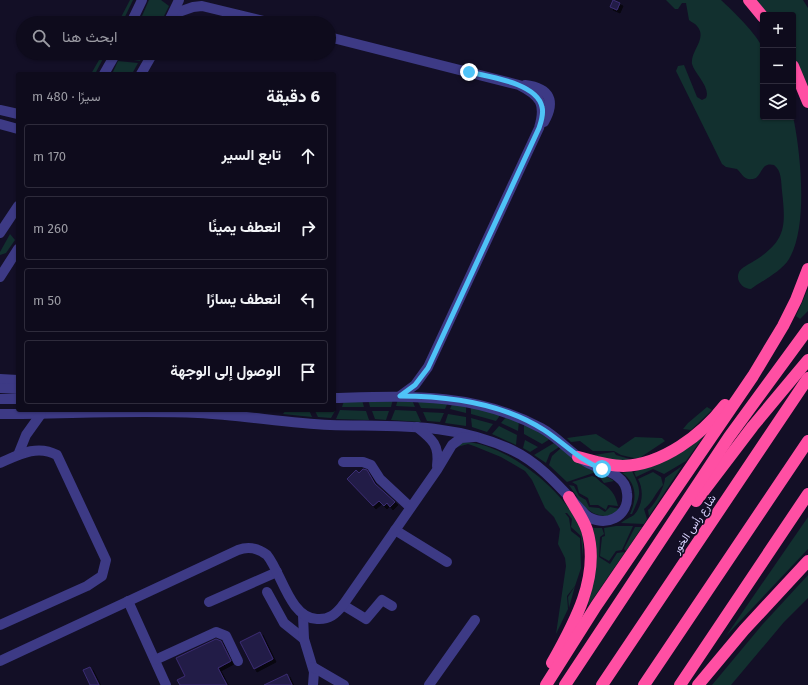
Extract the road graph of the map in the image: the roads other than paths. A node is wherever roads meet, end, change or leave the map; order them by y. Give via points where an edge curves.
1 (142, 0) edge
2 (179, 0) edge
3 (749, 0) edge
4 (760, 13) edge
5 (134, 16) edge
6 (171, 16) edge
7 (176, 16) edge
8 (243, 16) edge
9 (336, 39) edge
10 (112, 60) edge
11 (149, 60) edge
12 (105, 72) edge
13 (142, 72) edge
14 (796, 73) edge
15 (808, 102) edge
16 (0, 110) edge
17 (16, 114) edge
18 (0, 124) edge
19 (16, 129) edge
20 (16, 209) edge
21 (0, 233) edge
22 (16, 252) edge
23 (808, 269) edge
24 (0, 276) edge
25 (808, 329) edge
26 (771, 345) junction
27 (808, 360) edge
28 (808, 378) edge
29 (0, 379) edge
30 (16, 380) edge
31 (0, 388) edge
32 (16, 389) edge
33 (400, 396) junction
34 (0, 398) edge
35 (336, 398) edge
36 (16, 399) edge
37 (0, 414) edge
38 (41, 414) junction
39 (417, 427) junction
40 (478, 437) junction
41 (808, 441) edge
42 (18, 455) junction
43 (578, 457) junction
44 (2, 461) edge
45 (342, 462) dead end
46 (437, 470) junction
47 (808, 494) edge
48 (569, 497) junction
49 (410, 507) junction
50 (395, 530) junction
51 (808, 561) edge
52 (447, 562) dead end
53 (277, 572) junction
54 (635, 580) junction
55 (267, 592) dead end
56 (128, 601) junction
57 (209, 602) dead end
58 (343, 605) junction
59 (392, 606) dead end
60 (303, 615) junction
61 (475, 620) dead end
62 (0, 625) edge
63 (304, 640) junction
64 (155, 660) junction
65 (0, 661) edge
66 (238, 661) dead end
67 (313, 667) junction
68 (166, 685) edge
69 (313, 685) edge
70 (344, 685) edge
71 (429, 685) edge
72 (540, 685) edge
73 (546, 685) edge
74 (565, 685) edge
75 (602, 685) edge
76 (644, 685) edge
77 (680, 685) edge
78 (698, 685) edge

1 - 5 street
2 - 6 street
3 - 4 highway
7 - 8 street via 193,7 202,6
9 - 33 street via 519,85 532,91 540,101 543,113 539,128 428,368 415,385
10 - 12 street
11 - 13 street
14 - 15 highway
16 - 17 street
18 - 19 street
20 - 21 street
22 - 24 street
23 - 26 highway via 796,300
25 - 54 highway via 733,431
26 - 43 highway via 716,416 673,450 652,461 623,466
26 - 73 highway via 743,391 596,606
27 - 54 highway via 733,451 661,551
28 - 75 highway, شارع رأس الخور
29 - 30 street
31 - 32 street
33 - 35 street
33 - 43 street via 456,400 505,411 543,429
34 - 36 street
37 - 38 street
38 - 39 street via 177,412 330,424
38 - 42 street via 26,435
39 - 40 street via 454,430
39 - 46 street via 430,437 436,447
40 - 46 street via 456,441
40 - 48 street via 525,457
41 - 76 highway
42 - 44 street
42 - 62 street via 26,451 49,450 57,455 106,560 102,576 87,586
43 - 48 street via 617,476 627,490 628,500 621,514 603,522 590,518
45 - 49 street via 363,462 371,465 380,479
46 - 49 street
47 - 77 highway
48 - 72 highway via 589,537 588,580 571,628
49 - 50 street
50 - 52 street
50 - 58 street
51 - 78 highway via 744,630
53 - 56 street via 264,552 242,548
53 - 57 street
53 - 60 street via 295,607
54 - 74 highway
55 - 63 street via 284,623
56 - 64 street
56 - 65 street
58 - 59 street via 366,619 382,600
58 - 60 street via 335,614 325,619
60 - 63 street
61 - 71 street
63 - 67 street
64 - 66 street via 216,632 226,636
64 - 68 street
67 - 69 street
67 - 70 street

